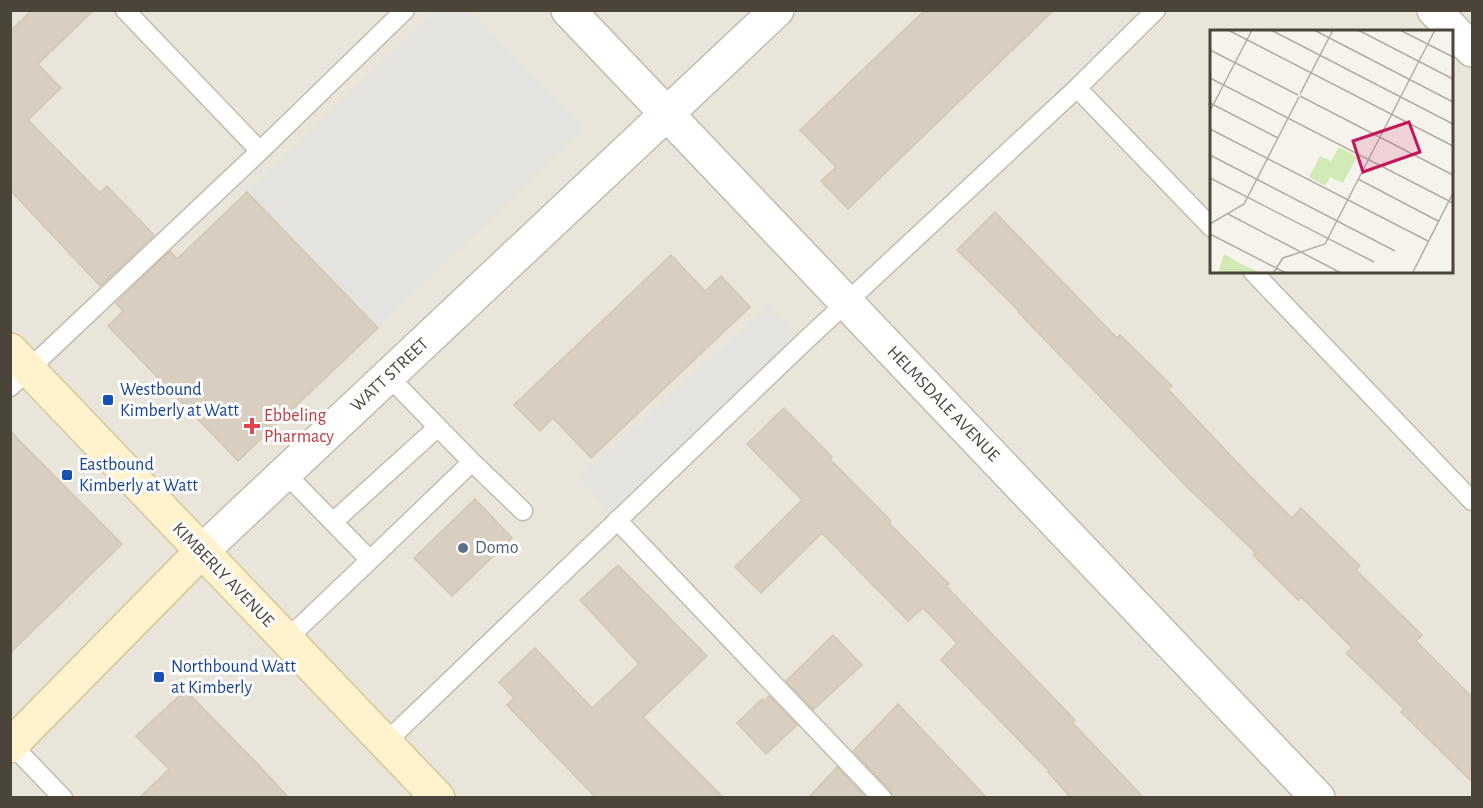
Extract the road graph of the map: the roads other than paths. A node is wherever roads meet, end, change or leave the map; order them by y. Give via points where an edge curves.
1 (125, 10) edge
2 (405, 10) edge
3 (568, 10) edge
4 (777, 10) edge
5 (1156, 10) edge
6 (1434, 10) edge
7 (1473, 50) edge
8 (1077, 88) junction
9 (668, 114) junction
10 (260, 152) junction
11 (1210, 226) edge
12 (1254, 273) edge
13 (846, 303) junction
14 (17, 369) edge
15 (388, 376) junction
16 (438, 427) junction
17 (472, 462) junction
18 (285, 473) junction
19 (1473, 501) edge
20 (523, 511) dead end
21 (617, 520) junction
22 (333, 522) junction
23 (201, 552) junction
24 (370, 560) junction
25 (286, 640) junction
26 (385, 742) junction
27 (11, 745) edge
28 (63, 798) edge
29 (438, 798) edge
30 (882, 798) edge
31 (1318, 798) edge

1 - 10 lane
2 - 10 lane
3 - 9 street, HELMSDALE AVENUE
4 - 9 street, WATT STREET
5 - 8 lane
6 - 7 street
8 - 11 lane
8 - 13 lane
9 - 13 street, HELMSDALE AVENUE
9 - 15 street, WATT STREET
10 - 14 lane
12 - 19 lane
13 - 21 lane
13 - 31 street, HELMSDALE AVENUE
14 - 23 street, KIMBERLY AVENUE
15 - 16 lane
15 - 18 street, WATT STREET
16 - 17 lane
16 - 22 lane
17 - 20 lane
17 - 24 lane
18 - 22 lane
18 - 23 street, WATT STREET
21 - 26 lane
21 - 30 lane
22 - 24 lane
23 - 25 street, KIMBERLY AVENUE
23 - 27 street, WATT STREET
24 - 25 lane
25 - 26 street, KIMBERLY AVENUE
26 - 29 street, KIMBERLY AVENUE
27 - 28 lane

